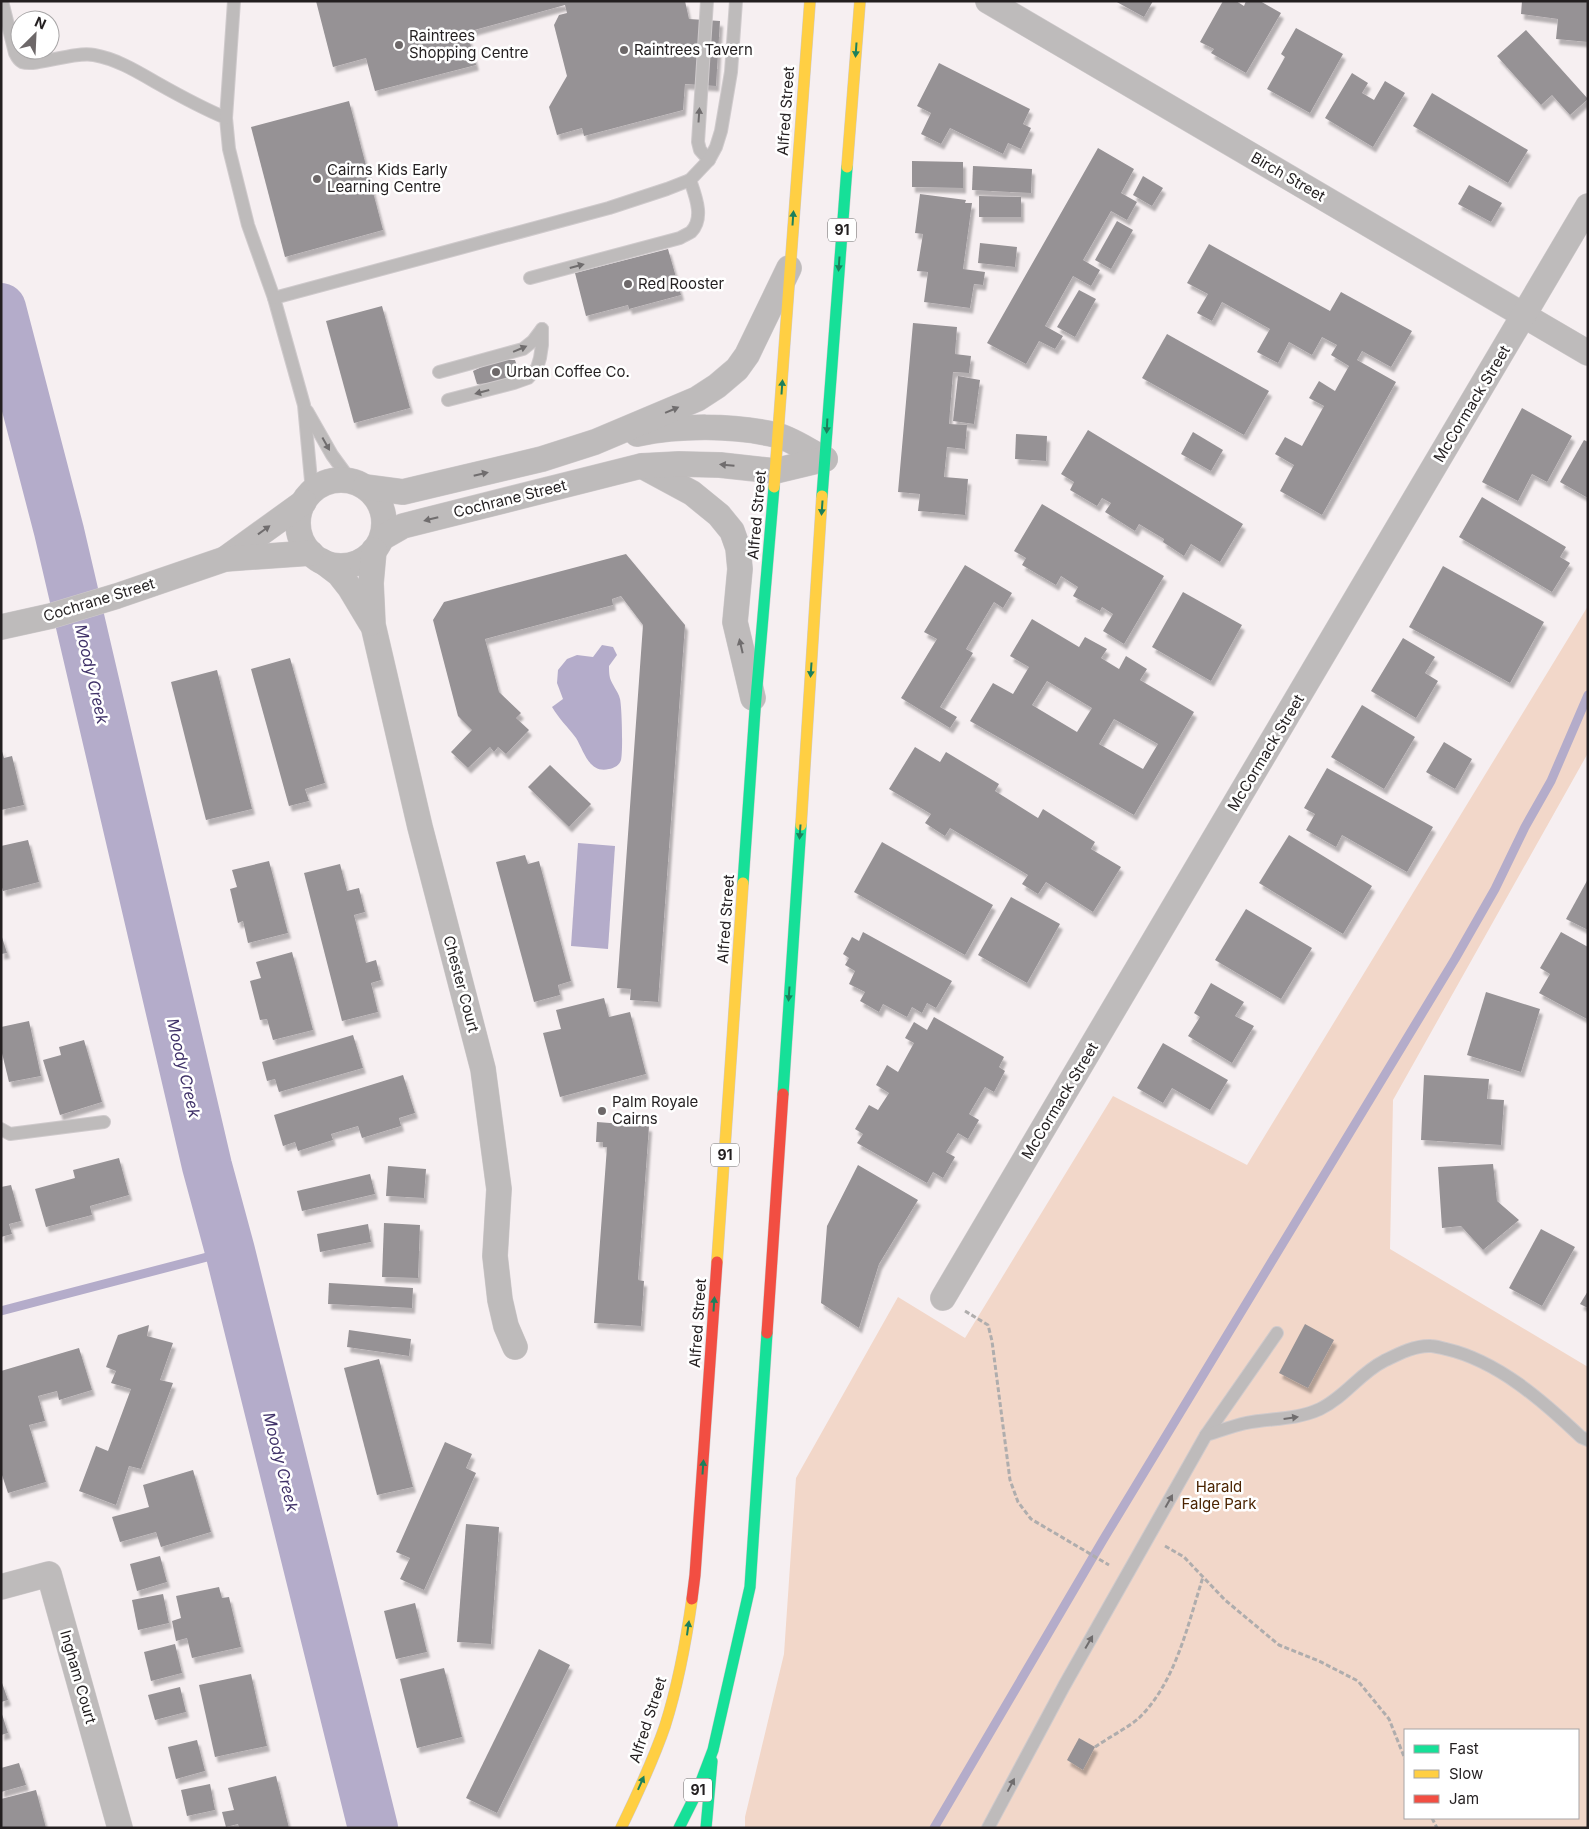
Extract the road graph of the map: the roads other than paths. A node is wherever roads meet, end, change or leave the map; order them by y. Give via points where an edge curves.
1 (2, 1) edge
2 (234, 1) edge
3 (707, 1) edge
4 (736, 1) edge
5 (810, 1) edge
6 (860, 1) edge
7 (988, 1) edge
8 (226, 118) junction
9 (709, 160) junction
10 (690, 180) junction
11 (1588, 206) edge
12 (790, 266) junction
13 (530, 278) dead end
14 (274, 298) junction
15 (1524, 316) junction
16 (1588, 353) edge
17 (439, 372) dead end
18 (448, 400) dead end
19 (304, 405) junction
20 (778, 435) junction
21 (595, 442) junction
22 (825, 459) junction
23 (642, 466) junction
24 (775, 471) junction
25 (358, 484) junction
26 (308, 496) junction
27 (378, 544) junction
28 (317, 557) junction
29 (225, 559) junction
30 (373, 625) junction
31 (1, 627) edge
32 (756, 710) junction
33 (104, 1122) dead end
34 (1, 1129) edge
35 (943, 1298) road end
36 (1277, 1333) dead end
37 (515, 1347) dead end
38 (1206, 1435) junction
39 (1588, 1440) edge
40 (1, 1587) edge
41 (713, 1750) junction
42 (120, 1828) edge
43 (621, 1828) edge
44 (679, 1828) edge
45 (706, 1828) edge
46 (988, 1828) edge

1 - 8 lane via 15,53 22,62 77,54 94,55 140,73
2 - 8 lane
9 -> 3 lane via 698,142
4 - 9 lane via 726,106 721,131
12 -> 5 main road, Alfred Street / 91
6 -> 22 main road, 91
7 - 15 street, Birch Street
8 - 14 lane via 229,149 248,224
9 - 10 lane
13 -> 10 lane via 680,238 691,231 697,221 698,209
10 - 14 lane via 609,208
11 - 15 street, McCormack Street
20 -> 12 main road, Alfred Street / 91
21 -> 12 street, Cochrane Street via 697,399 737,370 747,356
14 - 19 lane
15 - 16 street, Birch Street
15 - 35 street, McCormack Street
17 -> 18 lane via 523,349 542,329 540,358 537,368 528,378
19 -> 25 lane via 332,455
19 - 26 lane
20 - 21 street, Cochrane Street via 722,428 690,428
20 - 22 street, Cochrane Street
20 - 24 main road, Alfred Street / 91
25 -> 21 street, Cochrane Street via 403,492 542,460
22 - 24 street, Cochrane Street
22 -> 41 main road, 91 via 750,1587
24 -> 23 street, Cochrane Street via 720,465
23 -> 27 street, Cochrane Street via 403,526
32 -> 23 street via 735,622 740,568 732,531 719,515 692,493
24 - 32 main road, Alfred Street / 91
25 - 26 street via 338,480 324,483
25 - 27 street via 375,497 382,509 384,524
26 - 28 street via 299,515 298,529 303,542
29 -> 26 street, Cochrane Street
27 - 28 street via 364,559 350,565 336,565
27 - 30 street via 371,584
28 - 29 street, Cochrane Street
28 - 30 street via 339,574
29 - 31 street, Cochrane Street via 117,596
30 - 37 street, Chester Court via 420,827 483,1070 499,1190 495,1256 500,1300
43 -> 32 main road, Alfred Street / 91 via 651,1763 669,1712 685,1644 696,1575
33 - 34 lane via 10,1134
36 - 38 lane
38 -> 39 lane via 1246,1423 1308,1414 1338,1398 1382,1361 1414,1348 1432,1346 1458,1352 1489,1365
46 -> 38 lane
40 - 42 street, Ingham Court via 49,1574
41 - 44 main road, 91
41 - 45 main road

